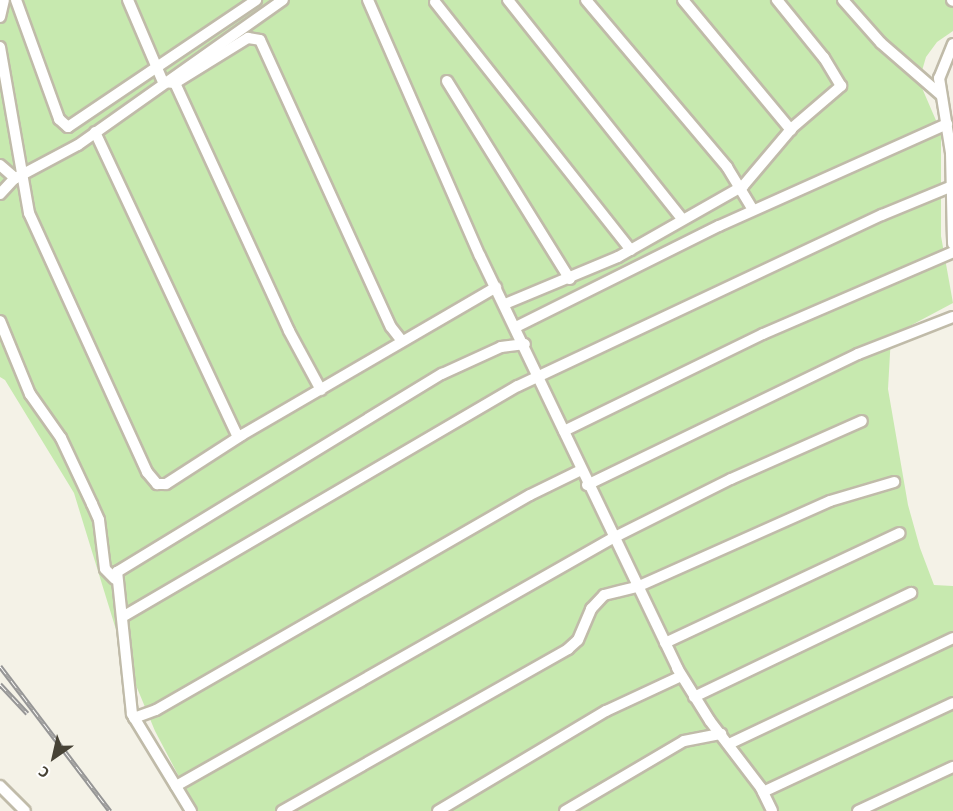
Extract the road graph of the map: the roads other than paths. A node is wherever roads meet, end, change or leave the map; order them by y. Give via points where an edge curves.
1 (4, 0) edge
2 (16, 0) edge
3 (128, 0) edge
4 (283, 0) edge
5 (368, 0) edge
6 (508, 0) edge
7 (586, 0) edge
8 (683, 0) edge
9 (777, 0) edge
10 (843, 0) edge
11 (252, 1) edge
12 (435, 2) dead end
13 (0, 17) edge
14 (256, 18) junction
15 (953, 44) edge
16 (0, 47) edge
17 (160, 67) junction
18 (447, 81) dead end
19 (163, 82) junction
20 (175, 83) junction
21 (941, 95) junction
22 (947, 124) junction
23 (791, 130) junction
24 (95, 132) junction
25 (0, 165) edge
26 (19, 176) junction
27 (739, 188) junction
28 (950, 188) junction
29 (0, 194) edge
30 (753, 210) junction
31 (682, 219) junction
32 (953, 244) edge
33 (631, 250) junction
34 (953, 252) edge
35 (570, 279) junction
36 (496, 287) junction
37 (505, 304) junction
38 (953, 317) edge
39 (0, 321) edge
40 (516, 327) junction
41 (402, 341) junction
42 (525, 344) junction
43 (540, 377) junction
44 (321, 390) junction
45 (862, 421) dead end
46 (564, 431) junction
47 (237, 437) junction
48 (581, 470) junction
49 (894, 483) dead end
50 (587, 485) junction
51 (900, 533) dead end
52 (613, 538) junction
53 (115, 579) junction
54 (637, 587) junction
55 (911, 594) dead end
56 (124, 616) junction
57 (953, 638) edge
58 (665, 643) junction
59 (681, 676) junction
60 (694, 697) junction
61 (953, 703) edge
62 (134, 718) junction
63 (721, 734) junction
64 (729, 744) junction
65 (953, 767) edge
66 (0, 786) edge
67 (176, 786) junction
68 (763, 792) junction
69 (25, 811) edge
70 (191, 811) edge
71 (282, 811) edge
72 (438, 811) edge
73 (564, 811) edge
74 (772, 811) edge
75 (858, 811) edge

1 - 13 street
2 - 17 street via 64,125 79,122
3 - 17 street
4 - 14 street
5 - 36 street via 390,59
6 - 31 street
7 - 27 street via 727,167
8 - 23 street
9 - 23 street via 824,58 841,86
10 - 21 street via 881,43
11 - 14 street
11 - 17 street
12 - 33 street
14 - 19 street
15 - 21 street via 941,66
16 - 26 street
17 - 19 street
18 - 35 street
19 - 20 street
19 - 24 street
20 - 41 street via 248,38 260,40 391,327
20 - 44 street via 289,331
21 - 22 street
22 - 28 street
22 - 30 street
23 - 27 street via 756,175
24 - 26 street
24 - 47 street
25 - 26 street
26 - 29 street
26 - 47 street via 28,213 153,481 166,484
27 - 30 street
27 - 31 street
28 - 32 street
28 - 43 street via 754,274
30 - 40 street
31 - 33 street
33 - 35 street
34 - 46 street via 773,330
35 - 37 street
36 - 37 street
36 - 41 street
37 - 40 street
38 - 50 street via 858,354
39 - 53 street via 30,394 61,438 92,504 99,520 105,569
40 - 42 street
41 - 44 street
42 - 43 street
42 - 53 street via 501,347 442,374 336,442 121,568
43 - 46 street
43 - 56 street via 499,397
44 - 47 street
45 - 52 street via 731,479
46 - 48 street
48 - 50 street
48 - 62 street via 530,495 156,710
49 - 54 street via 830,501
50 - 52 street
51 - 58 street
52 - 54 street
52 - 67 street
53 - 56 street
54 - 58 street
54 - 71 street via 613,591 596,601 578,640 568,648
55 - 60 street
56 - 62 street via 126,674
57 - 64 street
58 - 59 street
59 - 60 street
59 - 72 street via 606,711
60 - 63 street
61 - 68 street
62 - 67 street
63 - 64 street
63 - 73 street via 668,748
64 - 68 street
65 - 75 street
66 - 69 street
67 - 70 street
68 - 74 street

